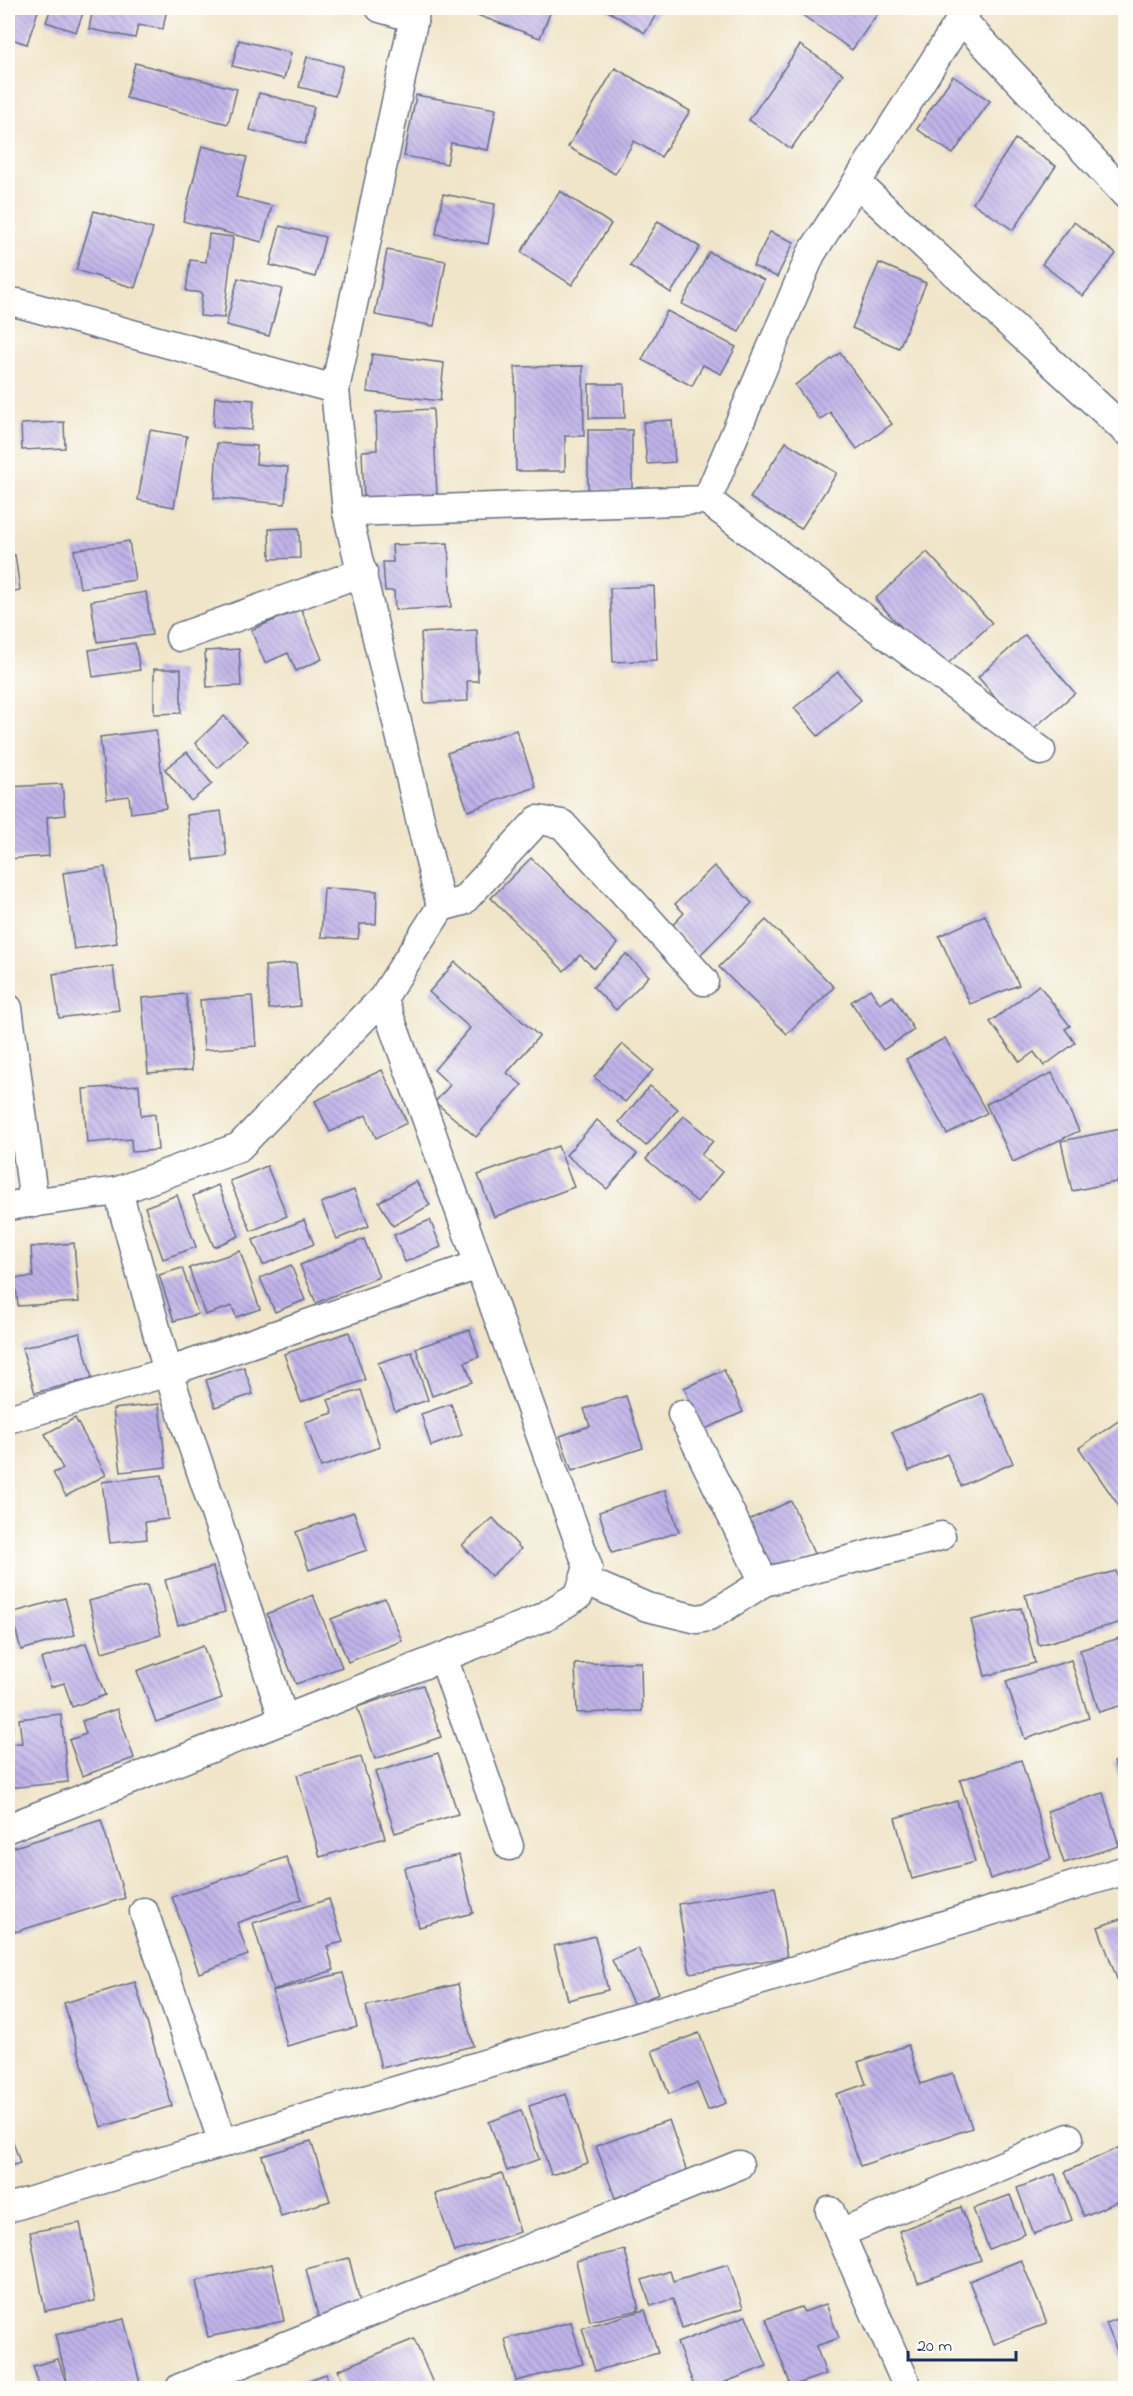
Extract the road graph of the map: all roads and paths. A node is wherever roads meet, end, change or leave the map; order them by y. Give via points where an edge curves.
1 (380, 8) edge
2 (414, 12) edge
3 (965, 13) edge
4 (857, 183) junction
5 (1125, 195) edge
6 (18, 303) dead end
7 (335, 389) junction
8 (1125, 430) edge
9 (707, 500) junction
10 (347, 512) junction
11 (363, 572) junction
12 (180, 637) dead end
13 (1041, 751) dead end
14 (441, 908) junction
15 (704, 981) dead end
16 (383, 998) junction
17 (8, 1008) edge
18 (118, 1191) junction
19 (21, 1205) edge
20 (478, 1265) junction
21 (168, 1372) junction
22 (682, 1413) dead end
23 (8, 1419) edge
24 (940, 1536) dead end
25 (584, 1580) junction
26 (764, 1582) junction
27 (443, 1657) junction
28 (284, 1720) junction
29 (8, 1828) edge
30 (509, 1846) dead end
31 (1125, 1870) edge
32 (144, 1912) dead end
33 (1069, 2138) dead end
34 (223, 2143) junction
35 (739, 2165) dead end
36 (8, 2208) edge
37 (180, 2388) edge
38 (908, 2388) edge

1 - 2 street
2 - 7 street
3 - 4 street
3 - 5 street
4 - 8 street
4 - 9 street via 812,254
6 - 7 street
7 - 10 street
9 - 10 street
9 - 13 street
10 - 11 street
11 - 12 street
11 - 14 street
14 - 15 street via 463,902 538,820 562,824
14 - 16 street
16 - 18 street via 239,1147
16 - 20 street
17 - 19 street
18 - 19 street
18 - 21 street
20 - 21 street
20 - 25 street via 588,1567
21 - 23 street
21 - 28 street
22 - 26 street
24 - 26 street
25 - 26 street via 647,1607 697,1619 709,1617
25 - 27 street via 579,1595 542,1618
27 - 28 street
27 - 30 street
28 - 29 street
31 - 34 street
32 - 34 street
33 - 38 street via 835,2222
34 - 36 street
35 - 37 street

